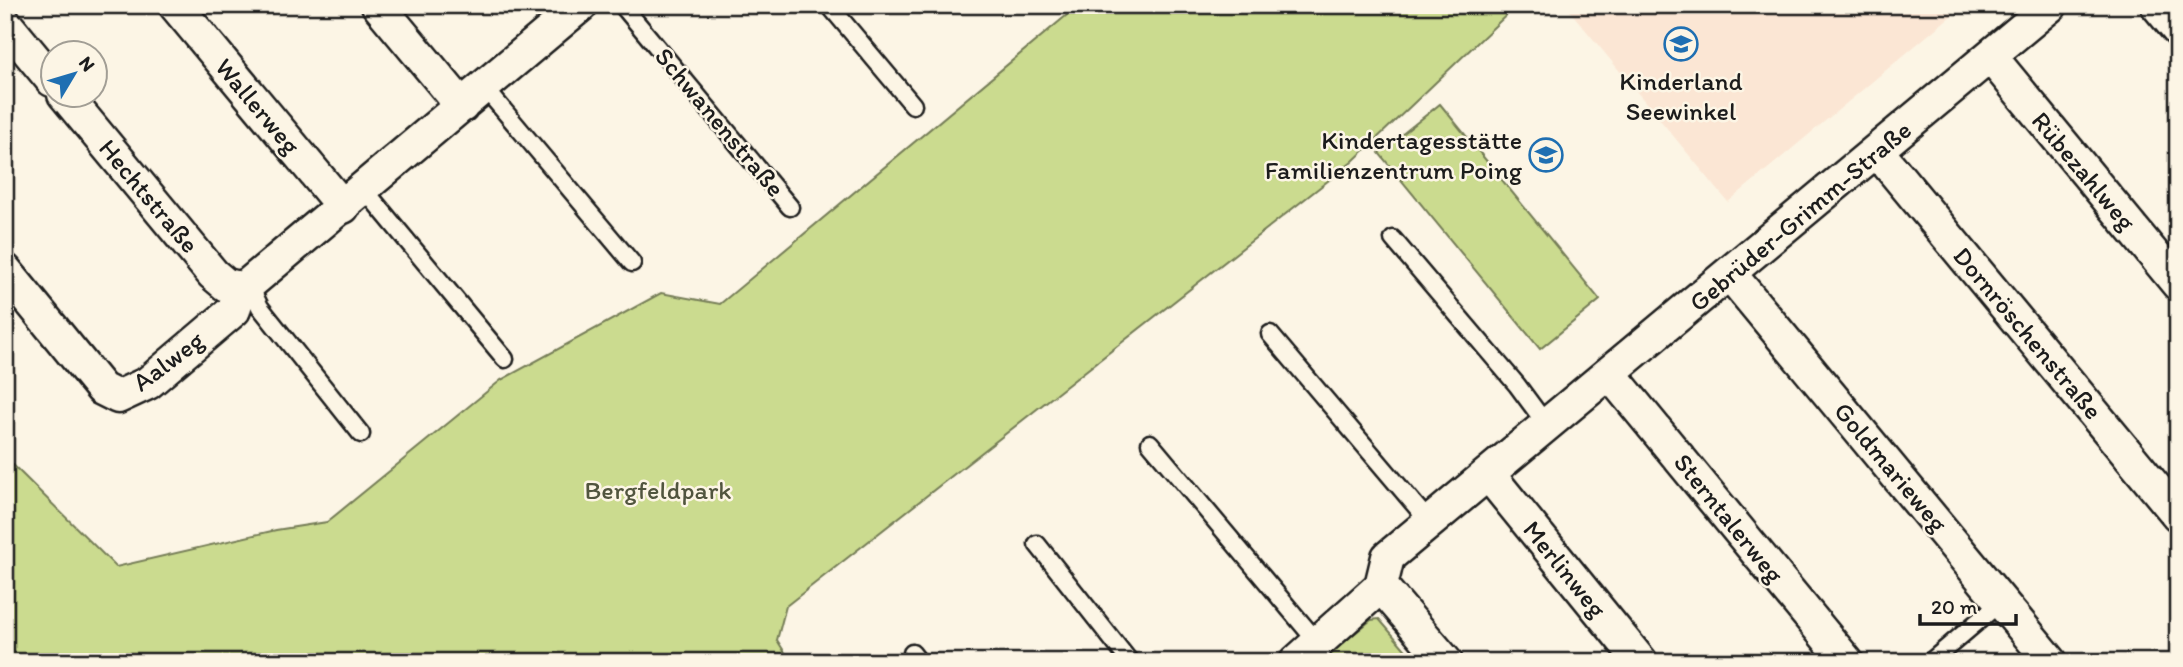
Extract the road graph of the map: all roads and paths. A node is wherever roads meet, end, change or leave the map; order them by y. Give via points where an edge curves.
1 (174, 5) edge
2 (379, 5) edge
3 (581, 5) edge
4 (622, 5) edge
5 (829, 5) edge
6 (2051, 5) edge
7 (2157, 5) edge
8 (5, 23) edge
9 (2178, 30) edge
10 (1991, 57) junction
11 (38, 63) edge
12 (473, 96) junction
13 (913, 104) dead end
14 (76, 108) edge
15 (1878, 151) junction
16 (353, 198) junction
17 (790, 207) dead end
18 (1393, 239) dead end
19 (632, 263) dead end
20 (5, 270) edge
21 (1730, 274) junction
22 (2178, 284) edge
23 (245, 286) junction
24 (1270, 334) dead end
25 (505, 359) dead end
26 (1610, 374) junction
27 (1548, 427) junction
28 (361, 434) dead end
29 (1150, 443) dead end
30 (1489, 475) junction
31 (2178, 515) edge
32 (1431, 524) junction
33 (1037, 544) dead end
34 (1381, 586) junction
35 (2002, 601) junction
36 (1307, 652) edge
37 (1130, 662) edge
38 (1446, 662) edge
39 (1641, 662) edge
40 (1847, 662) edge
41 (1930, 662) edge
42 (2051, 662) edge

1 - 16 street, Wallerweg
2 - 12 street
3 - 12 street
4 - 17 lane, Schwanenstraße
5 - 13 lane
6 - 10 street, Gebrüder-Grimm-Straße
7 - 9 street
8 - 11 street
10 - 15 street, Gebrüder-Grimm-Straße
10 - 22 street, Rübezahlweg
12 - 16 street
12 - 19 lane
14 - 23 street, Hechtstraße via 213,274 226,285
15 - 21 street, Gebrüder-Grimm-Straße
15 - 31 street, Dornröschenstraße
16 - 23 street
16 - 25 lane
18 - 27 lane
20 - 23 street, Aalweg via 102,388 118,397 148,383 234,310
21 - 26 street, Gebrüder-Grimm-Straße
21 - 35 street, Goldmarieweg
23 - 28 lane
24 - 32 lane
26 - 27 street, Gebrüder-Grimm-Straße
26 - 40 street, Sterntalerweg
27 - 30 street, Gebrüder-Grimm-Straße
29 - 36 lane
30 - 32 street, Gebrüder-Grimm-Straße
30 - 39 street, Merlinweg
32 - 34 street, Gebrüder-Grimm-Straße via 1388,557
33 - 37 lane
34 - 36 street, Gebrüder-Grimm-Straße
34 - 38 street
35 - 41 lane
35 - 42 street, Goldmarieweg

